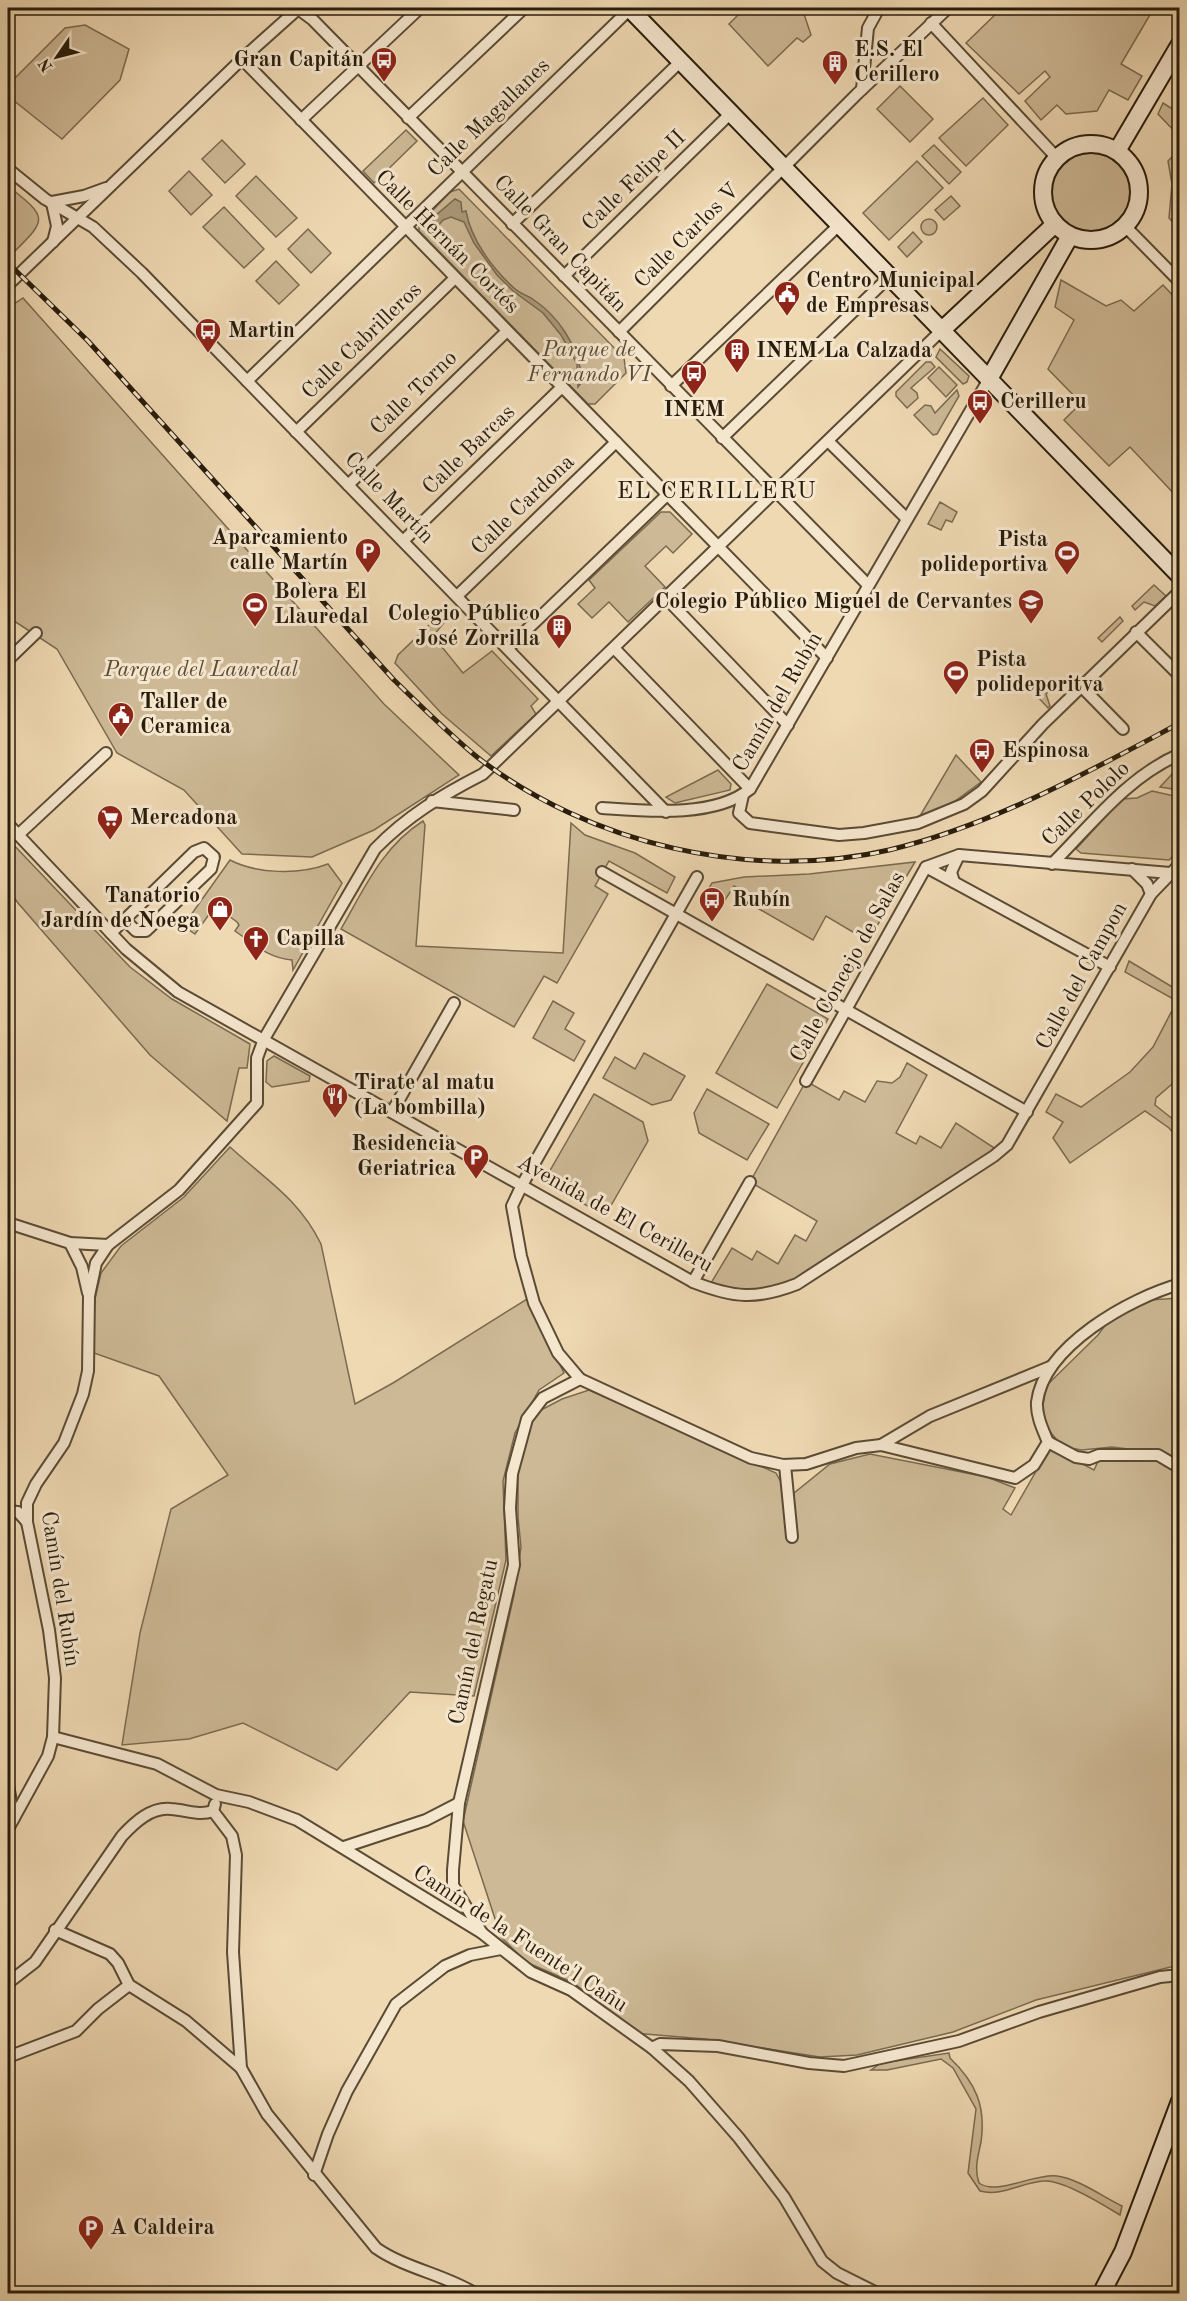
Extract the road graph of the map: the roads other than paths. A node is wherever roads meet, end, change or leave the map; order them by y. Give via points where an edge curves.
1 (298, 8) edge
2 (420, 8) edge
3 (524, 8) edge
4 (629, 8) edge
5 (879, 8) edge
6 (948, 8) edge
7 (931, 23) junction
8 (1179, 44) edge
9 (242, 59) junction
10 (681, 61) junction
11 (358, 66) junction
12 (862, 89) junction
13 (731, 113) junction
14 (408, 118) junction
15 (301, 120) junction
16 (1117, 151) junction
17 (1057, 158) junction
18 (8, 169) edge
19 (462, 172) junction
20 (778, 172) junction
21 (110, 187) junction
22 (51, 202) junction
23 (79, 218) junction
24 (512, 224) junction
25 (1055, 224) junction
26 (839, 225) junction
27 (405, 227) junction
28 (1126, 227) junction
29 (1070, 236) junction
30 (53, 243) junction
31 (564, 276) junction
32 (889, 276) junction
33 (455, 278) junction
34 (1179, 282) edge
35 (8, 285) edge
36 (942, 330) junction
37 (507, 331) junction
38 (619, 332) junction
39 (989, 379) junction
40 (247, 381) junction
41 (671, 386) junction
42 (562, 387) junction
43 (296, 432) junction
44 (722, 438) junction
45 (828, 441) junction
46 (616, 442) junction
47 (348, 484) junction
48 (775, 492) junction
49 (667, 495) junction
50 (907, 519) junction
51 (403, 541) junction
52 (718, 547) junction
53 (1179, 576) edge
54 (868, 585) junction
55 (1179, 591) edge
56 (457, 596) junction
57 (666, 598) junction
58 (1136, 632) junction
59 (36, 633) dead end
60 (508, 648) junction
61 (614, 648) junction
62 (827, 658) junction
63 (8, 660) edge
64 (1179, 676) edge
65 (1081, 686) junction
66 (560, 701) junction
67 (788, 725) junction
68 (1123, 729) dead end
69 (106, 753) dead end
70 (1179, 754) edge
71 (746, 792) junction
72 (431, 801) junction
73 (602, 808) dead end
74 (514, 810) dead end
75 (666, 812) junction
76 (8, 824) edge
77 (18, 835) junction
78 (959, 855) junction
79 (1052, 864) junction
80 (1179, 864) edge
81 (926, 867) junction
82 (1132, 869) junction
83 (602, 872) dead end
84 (1170, 873) junction
85 (697, 877) dead end
86 (954, 882) junction
87 (1151, 894) junction
88 (676, 914) junction
89 (125, 920) junction
90 (111, 933) junction
91 (1110, 967) junction
92 (454, 1003) dead end
93 (846, 1010) junction
94 (264, 1040) junction
95 (806, 1081) dead end
96 (393, 1112) junction
97 (1027, 1112) junction
98 (750, 1182) dead end
99 (522, 1185) junction
100 (8, 1223) edge
101 (70, 1243) junction
102 (108, 1245) junction
103 (693, 1282) junction
104 (1179, 1284) edge
105 (89, 1296) junction
106 (1050, 1367) junction
107 (580, 1379) junction
108 (1048, 1442) junction
109 (881, 1445) junction
110 (785, 1465) junction
111 (1179, 1468) edge
112 (8, 1511) edge
113 (27, 1522) junction
114 (792, 1537) dead end
115 (53, 1737) junction
116 (8, 1785) edge
117 (216, 1795) junction
118 (10, 1798) junction
119 (25, 1801) junction
120 (459, 1803) junction
121 (213, 1811) junction
122 (14, 1818) junction
123 (8, 1829) edge
124 (344, 1847) junction
125 (55, 1930) junction
126 (482, 1933) junction
127 (501, 1949) junction
128 (1179, 1975) edge
129 (8, 1983) edge
130 (129, 1985) junction
131 (652, 2048) junction
132 (8, 2057) edge
133 (242, 2068) junction
134 (1179, 2101) edge
135 (314, 2175) junction
136 (476, 2294) edge
137 (879, 2294) edge
138 (1101, 2294) edge

1 - 9 street
1 - 11 street, Calle Gran Capitán
2 - 11 street
3 - 14 street
4 - 10 street
4 - 19 street, Calle Magallanes
5 - 12 street via 868,28
6 - 7 street, Calle Carlos V
7 - 12 street, Calle Carlos V
7 - 17 street
8 - 16 street
9 - 15 street, Calle Hernán Cortés
9 - 21 street
10 - 13 street
10 - 24 street
11 - 14 street, Calle Gran Capitán
11 - 15 street
12 - 20 street, Calle Carlos V
13 - 20 street
13 - 31 street, Calle Felipe II
14 - 19 street, Calle Gran Capitán
15 - 27 street, Calle Hernán Cortés
16 - 17 street via 1086,144 1070,148
16 - 28 street via 1132,166 1140,187 1139,201
17 - 25 street via 1048,169 1043,190 1047,212
18 - 22 street, Calle Martín
19 - 24 street, Calle Gran Capitán
19 - 27 street, Calle Magallanes
20 - 26 street
20 - 38 street, Calle Carlos V
21 - 22 street
21 - 23 street
22 - 23 street, Calle Martín
22 - 30 street via 57,226
23 - 30 street
23 - 40 street, Calle Martín via 142,273
24 - 31 street, Calle Gran Capitán
25 - 29 street
25 - 36 street
26 - 32 street
26 - 41 street
27 - 33 street, Calle Hernán Cortés
27 - 40 street, Calle Magallanes
28 - 29 street via 1100,240
28 - 34 street
29 - 39 street
30 - 35 street
31 - 38 street, Calle Gran Capitán
32 - 36 street
32 - 44 street
33 - 37 street, Calle Hernán Cortés
33 - 43 street, Calle Cabrilleros
36 - 39 street
36 - 45 street, Camín del Rubín
37 - 42 street, Calle Hernán Cortés
37 - 47 street, Calle Torno
38 - 41 street, Calle Gran Capitán
39 - 50 street, Camín del Rubín
39 - 53 street
40 - 43 street, Calle Martín
41 - 44 street, Calle Gran Capitán
42 - 46 street, Calle Hernán Cortés
42 - 51 street, Calle Barcas
43 - 47 street, Calle Martín
44 - 48 street, Calle Gran Capitán
45 - 48 street, Camín del Rubín
45 - 50 street
46 - 49 street, Calle Hernán Cortés
46 - 56 street, Calle Cardona
47 - 51 street, Calle Martín
48 - 52 street, Camín del Rubín
48 - 54 street, Calle Gran Capitán
49 - 52 street, Calle Hernán Cortés
49 - 60 street
50 - 54 street, Camín del Rubín
51 - 56 street, Calle Martín
52 - 57 street, Camín del Rubín
52 - 62 street, Calle Hernán Cortés
54 - 62 street, Camín del Rubín
55 - 58 street
56 - 60 street, Calle Martín
57 - 61 street, Camín del Rubín
57 - 67 street
58 - 64 street
58 - 65 street
59 - 63 street
60 - 66 street, Calle Martín
61 - 66 street, Camín del Rubín
61 - 71 street
62 - 67 street, Camín del Rubín
65 - 68 street
65 - 71 street via 982,791 936,817 839,835 750,823 739,813
66 - 72 street, Camín del Rubín via 483,774
66 - 75 street, Calle Martín
67 - 71 street, Camín del Rubín
69 - 77 street
70 - 79 street, Calle Pololo via 1122,792
71 - 75 street, Camín del Rubín via 680,812
72 - 74 street
72 - 94 street, Camín del Rubín via 375,849
73 - 75 street, Camín del Rubín
76 - 77 street, Avenida de El Cerilleru
77 - 90 street, Avenida de El Cerilleru
78 - 79 street, Calle Concejo de Salas
78 - 81 street, Calle Concejo de Salas
78 - 86 street via 951,872
79 - 82 street, Calle Concejo de Salas
80 - 84 street, Calle del Campon
81 - 86 street
81 - 93 street, Calle Concejo de Salas
82 - 84 street, Calle Concejo de Salas
82 - 87 street
83 - 88 street
84 - 87 street, Calle del Campon
85 - 88 street
86 - 91 street
87 - 91 street, Calle del Campon
88 - 93 street
88 - 99 street
89 - 89 street via 136,931 146,931 211,869 214,857 204,848 194,852
89 - 90 street
90 - 94 street, Avenida de El Cerilleru via 175,989
91 - 97 street, Calle del Campon
92 - 96 street
93 - 95 street, Calle Concejo de Salas
93 - 97 street
94 - 96 street, Avenida de El Cerilleru
94 - 102 street, Camín del Rubín via 257,1058 256,1103 242,1123 179,1190
96 - 99 street, Avenida de El Cerilleru
97 - 103 street, Avenida de El Cerilleru via 994,1156 797,1284 747,1297 721,1293
98 - 103 street
99 - 103 street, Avenida de El Cerilleru
99 - 107 street via 512,1206 534,1303 558,1353
100 - 101 street
101 - 102 street
101 - 105 street via 82,1267
102 - 105 street, Camín del Rubín via 96,1263
104 - 106 street via 1152,1291 1117,1311
105 - 113 street, Camín del Rubín via 88,1371 83,1394 64,1443 27,1503
106 - 108 street via 1037,1405
106 - 109 street via 930,1416
107 - 110 street via 751,1458
107 - 120 street, Camín del Regatu via 543,1398 527,1419 519,1442 510,1508 514,1565
108 - 109 street via 1034,1465 1016,1478
108 - 111 street via 1076,1457 1158,1455
109 - 110 street via 856,1448 806,1464
110 - 114 street
112 - 113 street via 18,1512
113 - 115 street, Camín del Rubín via 55,1678
115 - 117 street, Camín de la Fuente'l Cañu via 157,1764
115 - 119 street, Camín del Rubín via 48,1756
116 - 118 street
117 - 121 street
117 - 124 street, Camín de la Fuente'l Cañu via 249,1802 297,1820
118 - 119 street
118 - 122 street
119 - 122 street, Camín del Rubín
120 - 124 street via 426,1820
120 - 126 street, Camín del Regatu via 453,1885
121 - 125 street via 201,1815 156,1810 136,1821
121 - 133 street via 232,1836 236,1855 233,1952
122 - 123 street, Camín del Rubín
124 - 126 street, Camín de la Fuente'l Cañu
125 - 129 street via 35,1962
125 - 130 street via 110,1954
126 - 127 street, Camín de la Fuente'l Cañu
127 - 131 street, Camín de la Fuente'l Cañu via 531,1972 571,1990
127 - 135 street via 470,1955 445,1966 396,2004 347,2091
128 - 131 street via 1040,2012 959,2041 844,2066 718,2046 660,2044
130 - 132 street via 76,2031
130 - 133 street via 186,2021
131 - 137 street, Camín de la Fuente'l Cañu via 689,2081 739,2138 784,2197 822,2261
133 - 135 street via 267,2114
134 - 138 street via 1123,2252
135 - 136 street via 376,2248 394,2260 463,2285

